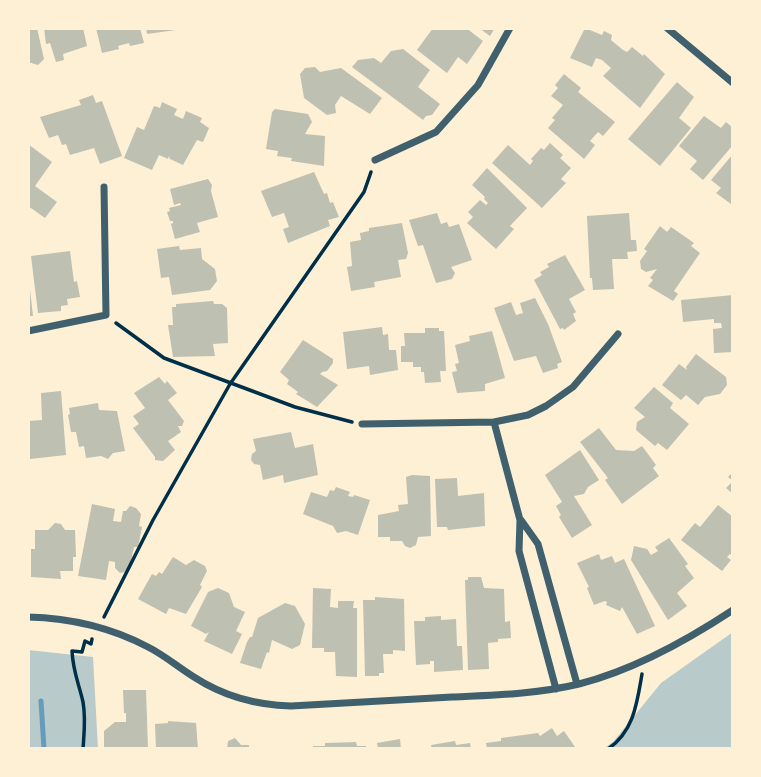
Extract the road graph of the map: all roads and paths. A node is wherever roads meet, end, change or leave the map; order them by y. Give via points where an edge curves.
1 (510, 28) edge
2 (667, 28) edge
3 (733, 83) edge
4 (376, 160) joint
5 (104, 187) dead end
6 (106, 315) junction
7 (28, 331) edge
8 (618, 334) dead end
9 (230, 384) junction
10 (494, 422) junction
11 (362, 424) joint
12 (520, 520) junction
13 (733, 610) edge
14 (28, 617) edge
15 (98, 628) junction
16 (644, 661) junction
17 (577, 684) junction
18 (556, 689) junction
19 (83, 749) edge
20 (608, 749) edge

1 - 4 street via 478,85 436,132
2 - 3 street
4 - 9 path via 363,192
5 - 6 street
6 - 7 street
6 - 9 path via 164,358
8 - 10 street via 561,397 528,415
9 - 11 path
9 - 15 path
10 - 11 street
10 - 12 street
12 - 17 street via 538,544
12 - 18 street via 519,551
13 - 16 street
14 - 15 street
15 - 18 street via 151,648 230,696 274,705
15 - 19 path via 91,644 85,641 82,652 72,652 83,701
16 - 17 street
16 - 20 path via 635,711 622,736
17 - 18 street

